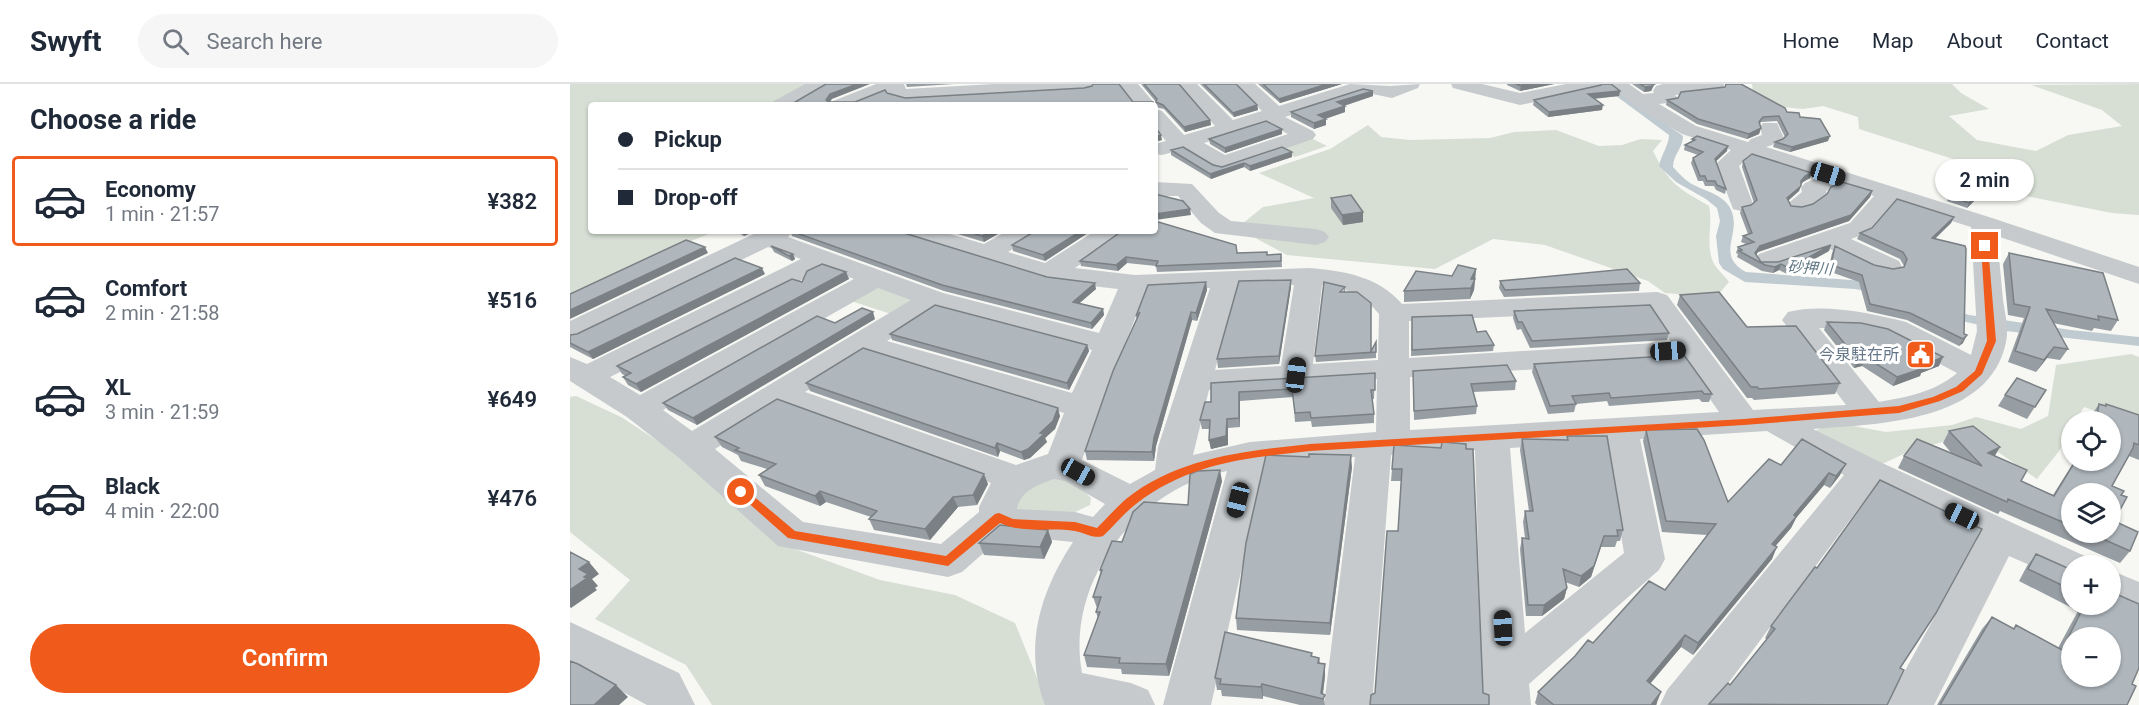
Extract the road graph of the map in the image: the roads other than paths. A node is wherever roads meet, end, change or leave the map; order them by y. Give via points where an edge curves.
1 (819, 84) edge
2 (893, 84) edge
3 (1128, 84) edge
4 (1187, 84) edge
5 (1244, 84) edge
6 (1303, 84) edge
7 (1411, 84) edge
8 (1460, 84) edge
9 (1593, 84) edge
10 (1617, 84) edge
11 (1367, 85) edge
12 (1019, 86) edge
13 (1716, 86) edge
14 (1089, 88) edge
15 (956, 94) edge
16 (1322, 100) junction
17 (1639, 100) junction
18 (786, 102) edge
19 (848, 102) edge
20 (974, 102) edge
21 (1143, 102) edge
22 (1272, 115) junction
23 (1158, 119) edge
24 (1770, 127) dead end
25 (1229, 128) junction
26 (1176, 144) junction
27 (1750, 150) junction
28 (1718, 156) junction
29 (1840, 177) junction
30 (1158, 189) edge
31 (1890, 193) junction
32 (1746, 199) dead end
33 (1798, 205) edge
34 (1983, 223) junction
35 (774, 234) edge
36 (930, 234) edge
37 (1020, 234) edge
38 (1108, 234) edge
39 (1316, 237) dead end
40 (1830, 239) junction
41 (986, 254) junction
42 (1771, 255) dead end
43 (824, 258) junction
44 (1873, 263) edge
45 (1049, 273) junction
46 (1309, 276) junction
47 (2139, 276) edge
48 (876, 278) junction
49 (1226, 280) junction
50 (1135, 283) junction
51 (933, 298) junction
52 (1394, 313) junction
53 (570, 332) edge
54 (861, 343) junction
55 (1109, 345) junction
56 (1691, 350) junction
57 (1393, 369) junction
58 (577, 372) edge
59 (1979, 372) junction
60 (1296, 375) junction
61 (1196, 381) junction
62 (778, 394) junction
63 (1083, 407) junction
64 (639, 409) junction
65 (1871, 414) junction
66 (1759, 421) junction
67 (1621, 429) junction
68 (1492, 436) junction
69 (1384, 444) junction
70 (691, 448) junction
71 (1250, 454) junction
72 (1062, 466) junction
73 (1867, 471) junction
74 (1173, 476) junction
75 (1017, 479) junction
76 (1131, 501) junction
77 (999, 517) junction
78 (1099, 533) junction
79 (2000, 534) junction
80 (2061, 563) edge
81 (570, 641) edge
82 (1506, 690) edge
83 (1066, 698) edge
84 (660, 699) edge
85 (1131, 705) edge
86 (1187, 705) edge
87 (1348, 705) edge
88 (1684, 705) edge
89 (1910, 705) edge

1 - 18 street
2 - 15 street via 898,93 906,95
2 - 19 street
3 - 21 street
4 - 25 street
5 - 22 street
6 - 16 street
7 - 11 street via 1392,92
8 - 9 street via 1520,99 1559,103
10 - 17 street
11 - 16 street
12 - 14 street
12 - 15 street
13 - 17 street via 1663,90 1669,97
15 - 20 street
16 - 22 street
17 - 28 street via 1689,130
22 - 25 street
22 - 26 street via 1306,135 1223,163
23 - 26 street
24 - 27 street via 1774,138
25 - 26 street
27 - 28 street via 1727,164
27 - 29 street
28 - 32 street
29 - 31 street
29 - 33 street via 1817,185 1815,194
30 - 39 street via 1184,189 1224,228
31 - 34 street
31 - 40 street via 1859,228
34 - 47 street
34 - 59 street via 1991,323 1987,355
35 - 43 street
35 - 53 street
36 - 41 street
37 - 41 street
38 - 45 street
40 - 42 street
40 - 44 street
41 - 45 street
43 - 48 street
43 - 58 street
45 - 50 street
46 - 49 street
46 - 52 street via 1364,287 1380,296
46 - 60 street
48 - 51 street
48 - 64 street
49 - 50 street
49 - 61 street
50 - 55 street
51 - 54 street
51 - 55 street
52 - 56 street via 1657,301
52 - 57 street
54 - 62 street
54 - 63 street
55 - 63 street
56 - 57 street
56 - 66 street
57 - 60 street
57 - 69 street
58 - 64 street
59 - 65 street via 1960,389 1937,399
59 - 65 street via 1895,328 1858,320 1798,318
60 - 61 street
61 - 74 street via 1176,447
62 - 70 street
62 - 75 street
63 - 72 street
64 - 70 street
65 - 66 street
66 - 67 street
66 - 73 street via 1797,435
67 - 68 street
67 - 82 street via 1645,560
68 - 69 street
68 - 82 street
69 - 71 street
69 - 87 street
70 - 77 street via 792,535 948,561
71 - 74 street via 1218,460
71 - 86 street
72 - 75 street via 1050,466
72 - 76 street
73 - 79 street
73 - 88 street
74 - 76 street
75 - 77 street via 1004,492
76 - 78 street
77 - 78 street via 1012,523 1075,527
78 - 83 street via 1076,568 1060,615 1055,660
79 - 80 street
79 - 89 street
81 - 84 street
83 - 85 street

